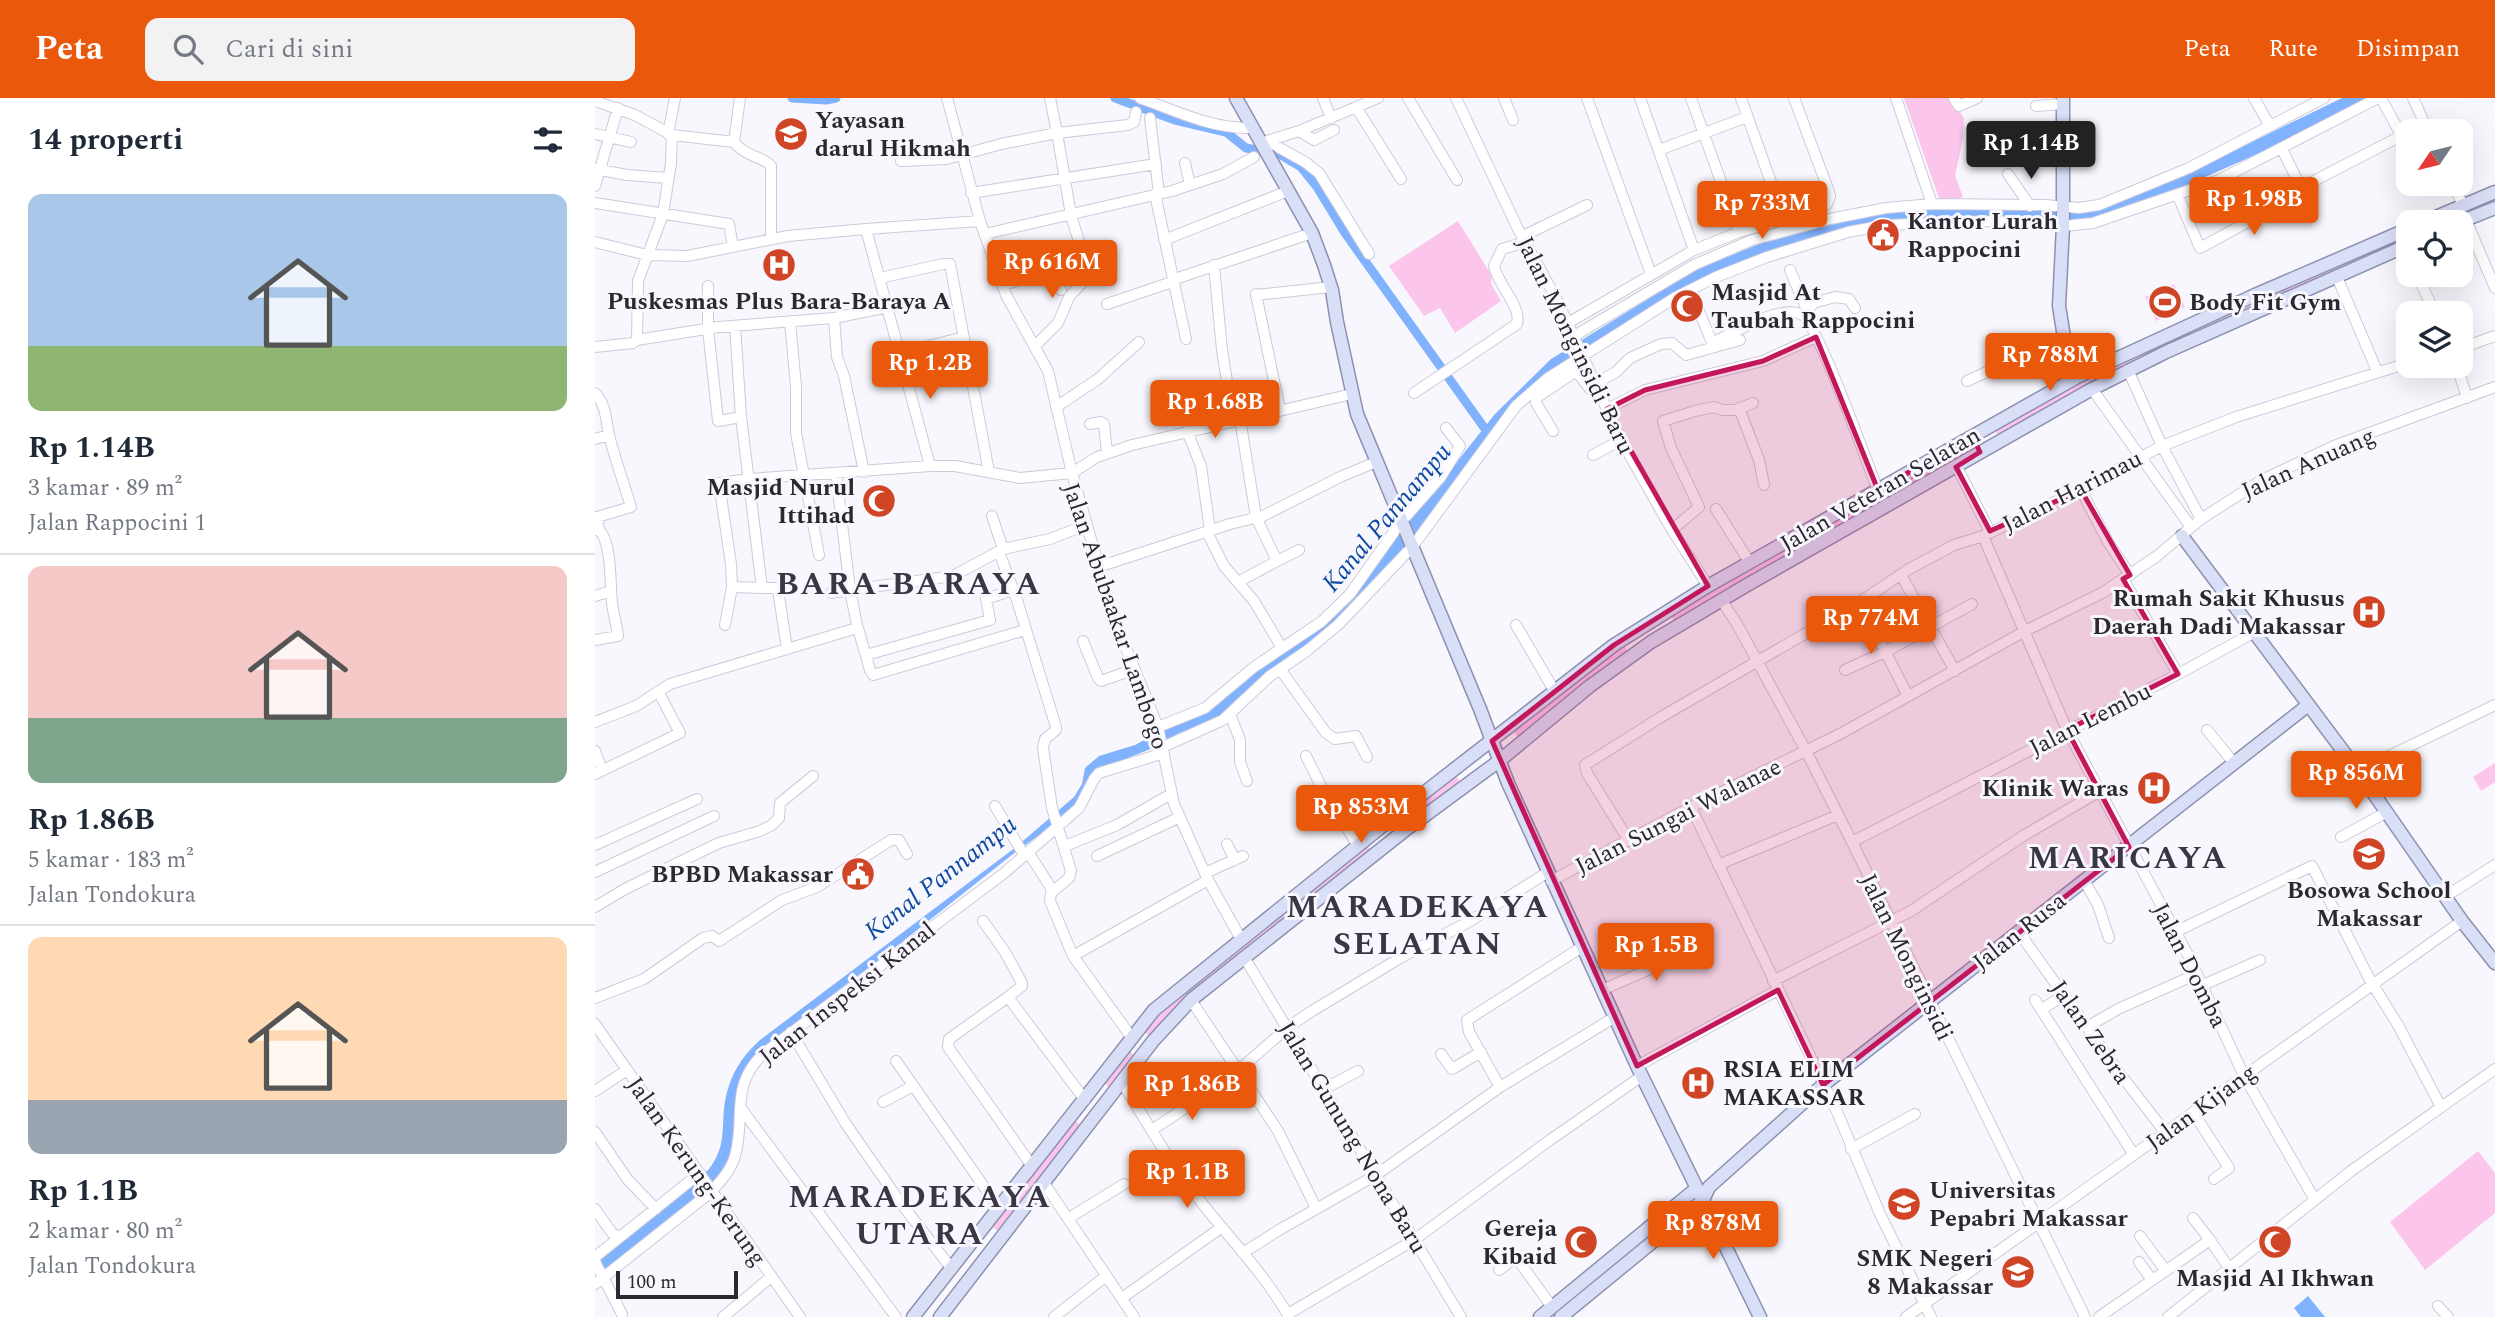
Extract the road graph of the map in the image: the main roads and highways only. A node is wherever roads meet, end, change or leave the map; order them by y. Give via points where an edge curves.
1 (1236, 98) edge
2 (2063, 101) edge
3 (2495, 192) edge
4 (2495, 208) edge
5 (2452, 210) edge
6 (2473, 217) edge
7 (2396, 234) edge
8 (2396, 253) edge
9 (2255, 295) junction
10 (2262, 311) junction
11 (2079, 376) junction
12 (1976, 434) junction
13 (1985, 449) junction
14 (2186, 531) road end
15 (1641, 627) junction
16 (1651, 642) junction
17 (2307, 706) junction
18 (1492, 741) junction
19 (1499, 761) junction
20 (1385, 825) junction
21 (1371, 835) junction
22 (1396, 838) junction
23 (1382, 849) junction
24 (2495, 963) edge
25 (1703, 1191) junction
26 (979, 1234) junction
27 (994, 1247) junction
28 (913, 1317) edge
29 (940, 1317) edge
30 (1540, 1317) edge
31 (1562, 1317) edge
32 (1761, 1317) edge

1 - 18 main road via 1311,233 1331,287 1352,394 1376,462
2 - 11 main road via 2059,306 2064,337
3 - 5 main road
4 - 6 main road
7 - 9 main road, Jalan Veteran Selatan
8 - 10 main road, Jalan Veteran Selatan
9 - 10 main road
9 - 11 main road, Jalan Veteran Selatan
10 - 13 main road, Jalan Veteran Selatan via 2128,370
11 - 12 main road, Jalan Veteran Selatan
12 - 13 main road
12 - 15 main road, Jalan Veteran Selatan
13 - 16 main road, Jalan Veteran Selatan
14 - 17 main road
15 - 16 main road
15 - 18 main road, Jalan Veteran Selatan
16 - 19 main road, Jalan Veteran Selatan
17 - 24 main road
17 - 25 main road, Jalan Rusa via 1823,1085
18 - 19 main road
18 - 20 main road, Jalan Veteran Selatan
19 - 22 main road, Jalan Veteran Selatan
19 - 25 main road via 1640,1071
20 - 21 main road, Jalan Veteran Selatan
20 - 22 main road
21 - 23 main road
21 - 26 main road, Jalan Veteran Selatan via 1154,1010
22 - 23 main road, Jalan Veteran Selatan
23 - 27 main road, Jalan Veteran Selatan via 1166,1024
25 - 30 main road
25 - 31 main road
25 - 32 main road
26 - 27 main road
26 - 28 main road, Jalan Veteran Selatan
27 - 29 main road, Jalan Veteran Selatan

